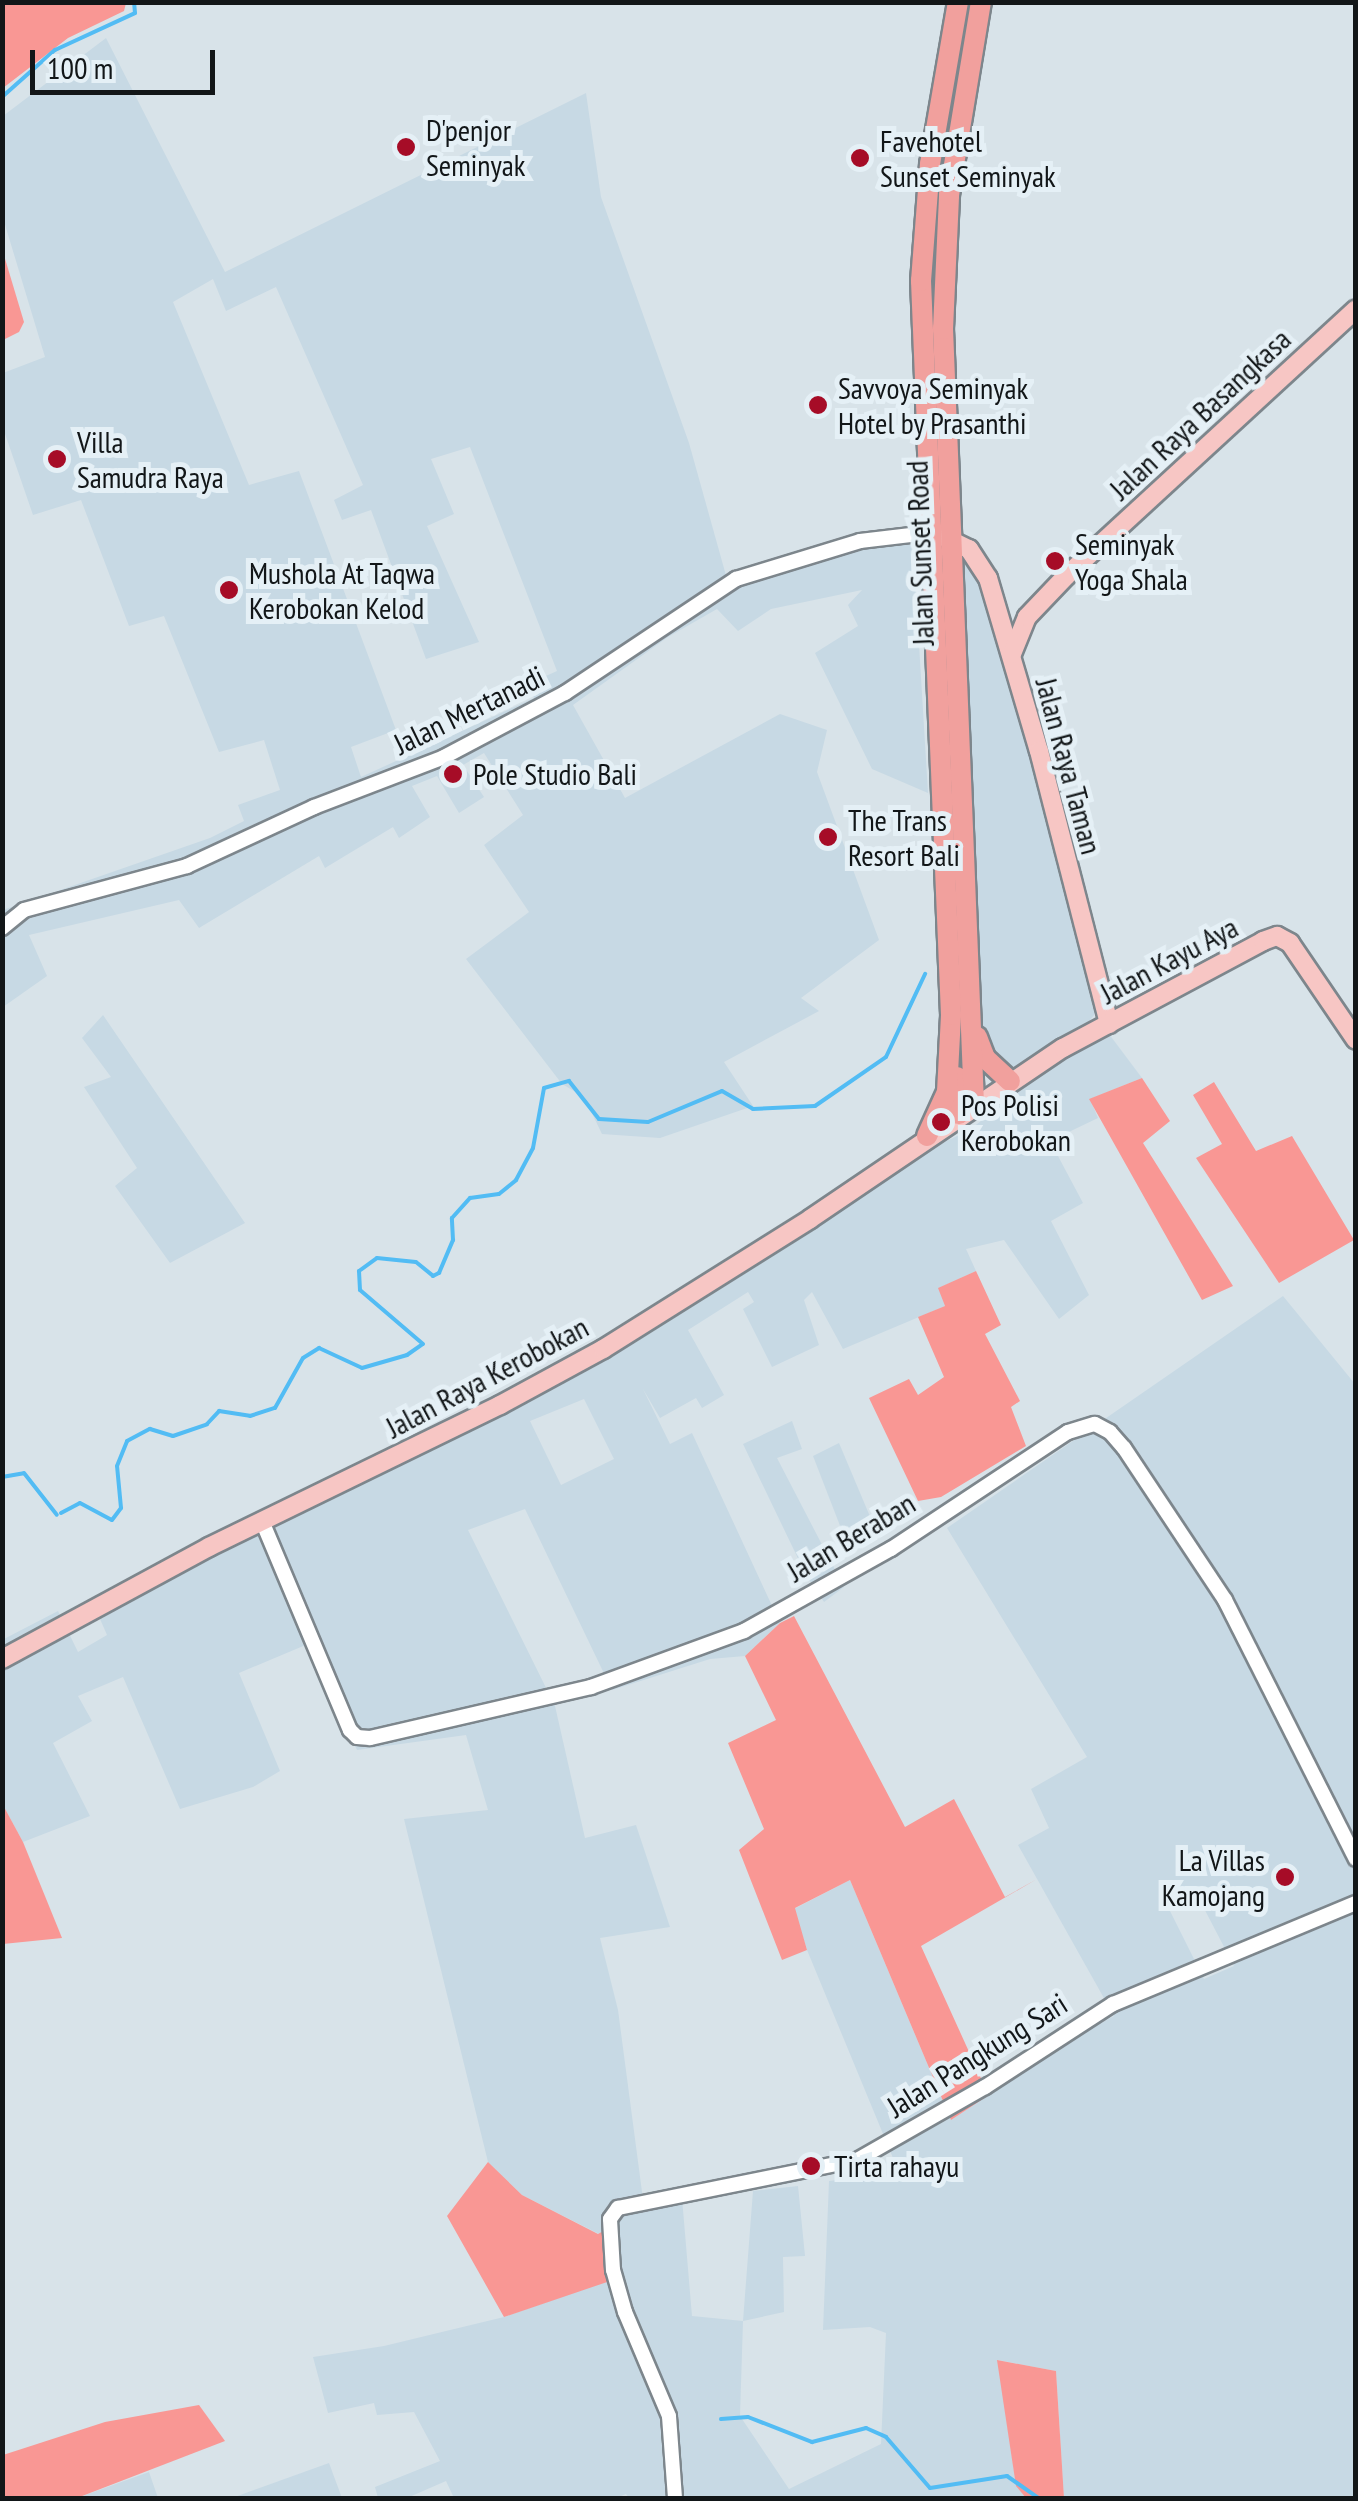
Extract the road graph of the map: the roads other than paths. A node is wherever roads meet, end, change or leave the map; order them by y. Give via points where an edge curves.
1 (958, 2) edge
2 (981, 2) edge
3 (1356, 308) edge
4 (928, 533) junction
5 (949, 538) junction
6 (1012, 655) junction
7 (952, 783) junction
8 (2, 928) edge
9 (960, 1011) junction
10 (1109, 1024) junction
11 (1356, 1040) edge
12 (1012, 1080) junction
13 (967, 1109) junction
14 (927, 1136) junction
15 (262, 1521) junction
16 (2, 1659) edge
17 (1356, 1860) edge
18 (1356, 1903) edge
19 (675, 2498) edge

1 - 4 highway, Jalan Sunset Road via 924,220
2 - 5 highway, Jalan Sunset Road via 943,262
3 - 6 main road, Jalan Raya Basangkasa via 1066,576 1027,617
4 - 5 main road, Jalan Mertanadi
4 - 7 highway, Jalan Sunset Road
4 - 8 street, Jalan Mertanadi via 860,541 736,579 600,672 494,732 171,872 24,910
5 - 6 main road, Jalan Raya Taman via 968,549 988,578
5 - 7 highway, Jalan Sunset Road
6 - 10 main road, Jalan Raya Taman
7 - 9 highway, Jalan Sunset Road
9 - 12 highway via 985,1058
9 - 13 highway
9 - 14 highway via 947,1092
10 - 11 main road, Jalan Kayu Aya via 1274,937 1290,942
10 - 12 main road, Jalan Kayu Aya
12 - 13 main road, Jalan Kayu Aya
13 - 14 main road, Jalan Raya Kerobokan
14 - 15 main road, Jalan Raya Kerobokan via 810,1220 603,1349
15 - 16 main road, Jalan Raya Kerobokan
15 - 17 street, Jalan Beraban via 350,1730 370,1738 591,1687 744,1631 891,1549 1068,1432 1095,1424 1124,1448 1226,1600
18 - 19 street, Jalan Pangkung Sari via 1113,2004 857,2160 618,2208 610,2219 613,2270 669,2416

